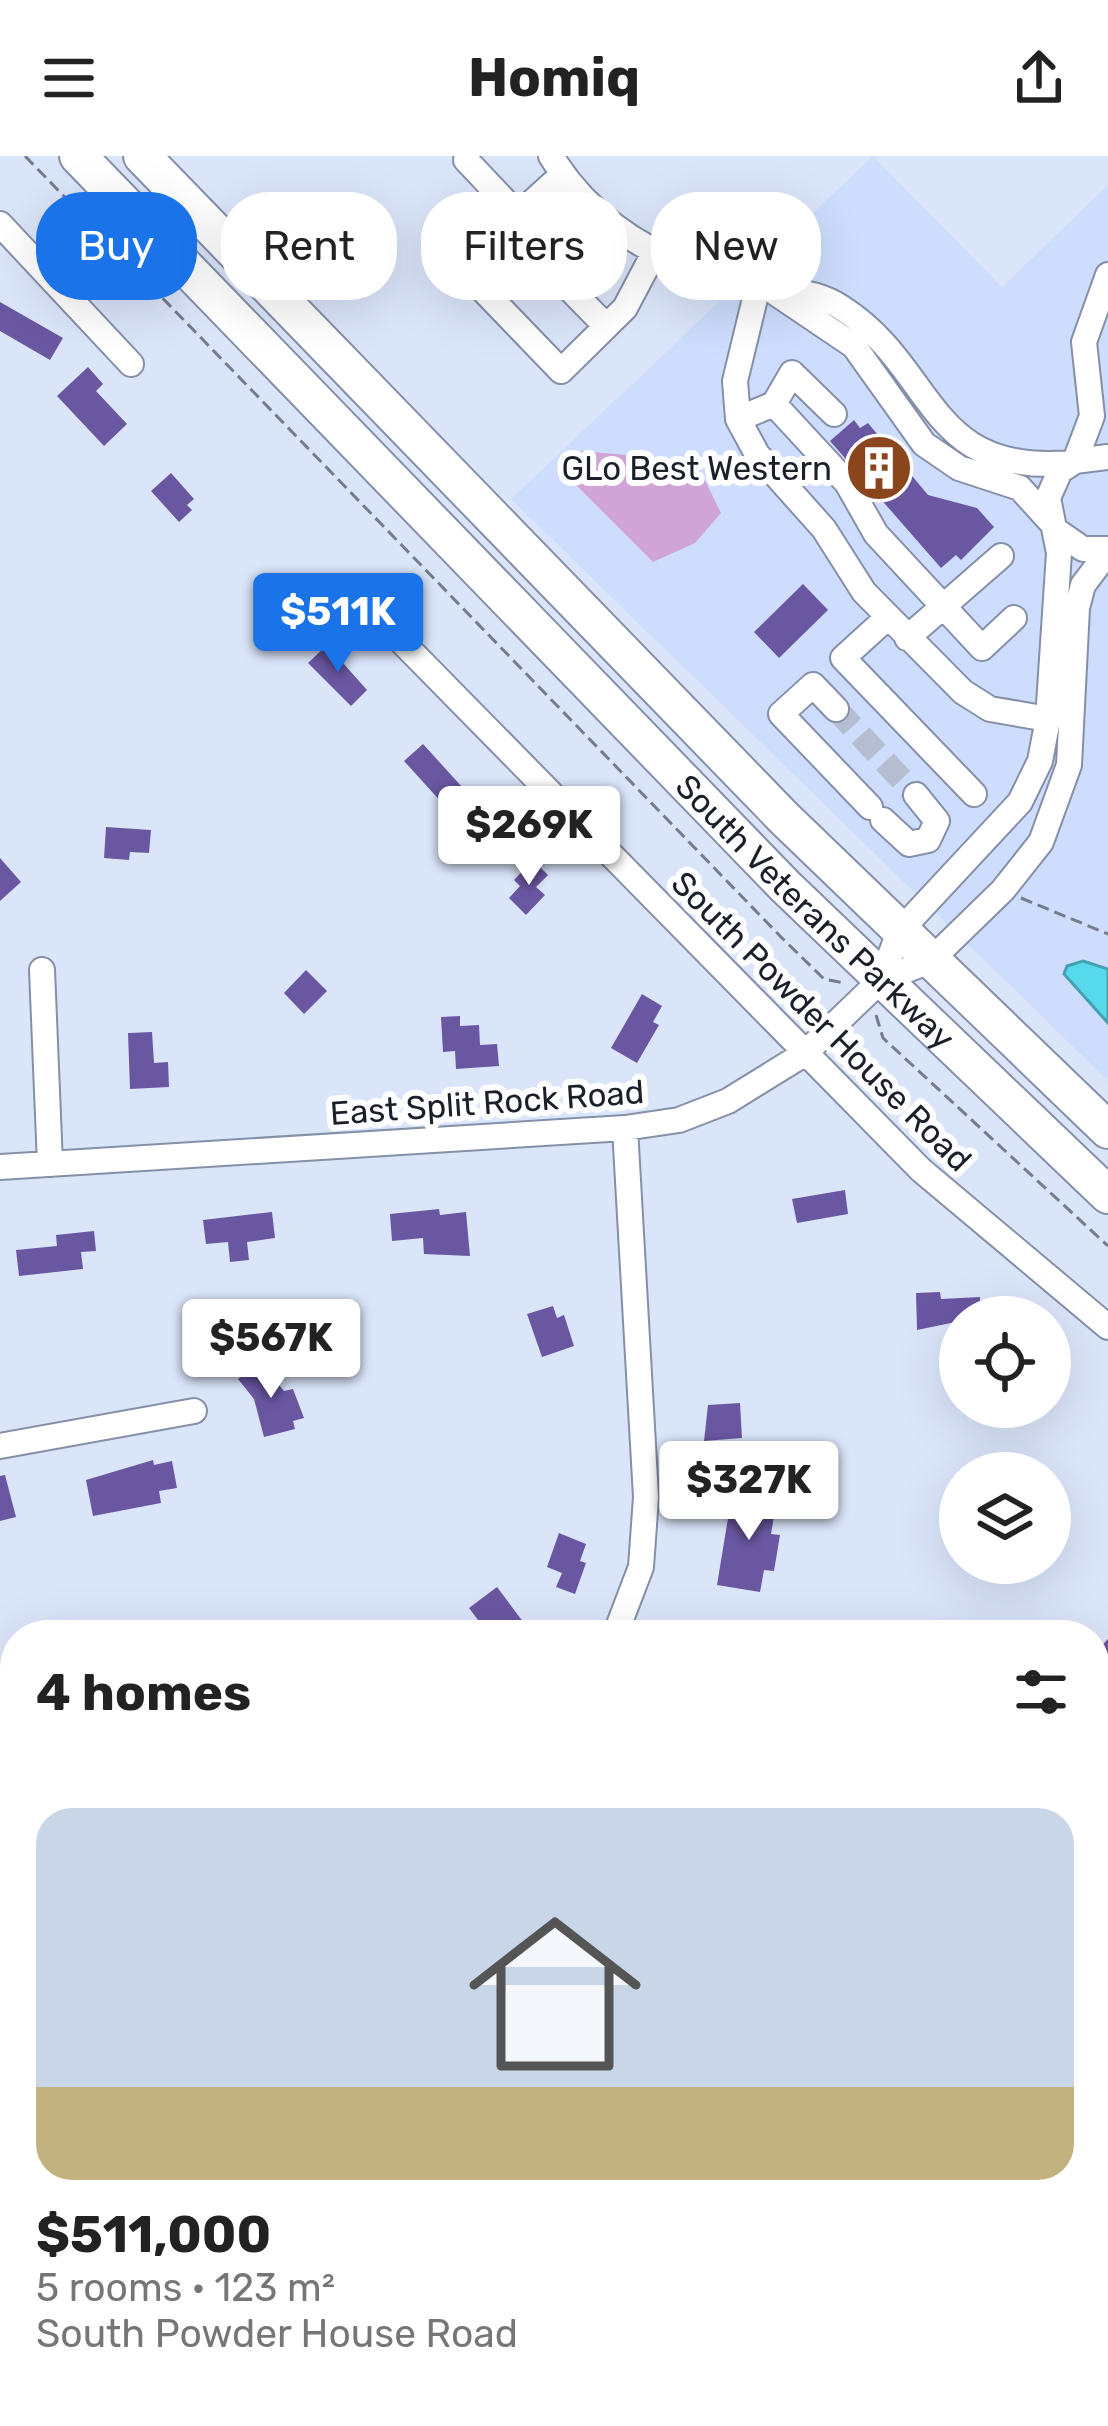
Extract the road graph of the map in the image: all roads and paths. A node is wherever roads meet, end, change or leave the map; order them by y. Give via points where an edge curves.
1 (25, 156) edge
2 (78, 156) edge
3 (142, 156) edge
4 (466, 160) dead end
5 (557, 165) edge
6 (491, 192) edge
7 (537, 192) edge
8 (0, 224) edge
9 (651, 251) edge
10 (651, 259) edge
11 (1108, 275) edge
12 (821, 298) edge
13 (493, 300) edge
14 (583, 300) edge
15 (758, 300) edge
16 (783, 300) edge
17 (606, 326) junction
18 (131, 364) dead end
19 (774, 404) junction
20 (834, 414) dead end
21 (739, 419) junction
22 (1108, 457) edge
23 (1073, 462) junction
24 (1054, 527) junction
25 (1108, 550) edge
26 (1001, 556) dead end
27 (943, 607) junction
28 (888, 617) junction
29 (1014, 618) dead end
30 (908, 638) junction
31 (403, 643) dead end
32 (843, 658) junction
33 (812, 685) junction
34 (836, 710) tunnel mouth
35 (1048, 719) junction
36 (974, 794) dead end
37 (916, 795) tunnel mouth
38 (1019, 897) dead end
39 (899, 932) junction
40 (1108, 934) edge
41 (930, 961) junction
42 (42, 970) dead end
43 (842, 981) dead end
44 (879, 998) junction
45 (803, 1054) junction
46 (626, 1129) junction
47 (1108, 1130) edge
48 (50, 1164) junction
49 (0, 1167) edge
50 (1108, 1195) edge
51 (1108, 1246) edge
52 (1108, 1327) edge
53 (194, 1411) dead end
54 (0, 1446) edge
55 (621, 1620) edge

1 - 43 path via 685,840 824,979
2 - 44 highway, South Veterans Parkway
3 - 39 highway, South Veterans Parkway
4 - 6 street
5 - 7 street
5 - 9 street via 607,223
8 - 18 street
10 - 17 street
11 - 23 street via 1084,342 1092,416
12 - 23 street via 884,341 940,423 963,440 1027,464
13 - 17 street via 561,370
14 - 17 street
15 - 21 street via 737,362
16 - 24 street via 854,346 924,444 959,468 1020,488
19 - 20 street via 792,373
19 - 21 street
19 - 27 street via 848,483 876,533
21 - 28 street via 757,454
22 - 23 street
23 - 24 street via 1052,483
24 - 25 street via 1083,549
24 - 35 street
25 - 41 street via 1077,608 1072,741 1052,818 1028,862
26 - 27 street
27 - 29 street via 982,648
27 - 30 street
28 - 30 street
28 - 32 street
30 - 35 street via 976,702
31 - 45 street, South Powder House Road
32 - 33 street
32 - 36 street
33 - 34 street
33 - 37 street via 781,714 909,844 928,839 937,821
35 - 39 street via 1020,802
38 - 40 path
39 - 41 highway, South Veterans Parkway
39 - 44 street, East Split Rock Road
41 - 44 street
41 - 47 highway, South Veterans Parkway
42 - 48 street
44 - 45 street, East Split Rock Road
44 - 50 highway, South Veterans Parkway
44 - 51 path via 883,1038
45 - 46 street, East Split Rock Road via 728,1101
45 - 52 street, South Powder House Road via 921,1170
46 - 48 street, East Split Rock Road
46 - 55 street via 646,1497 641,1567
48 - 49 street, East Split Rock Road
53 - 54 street

